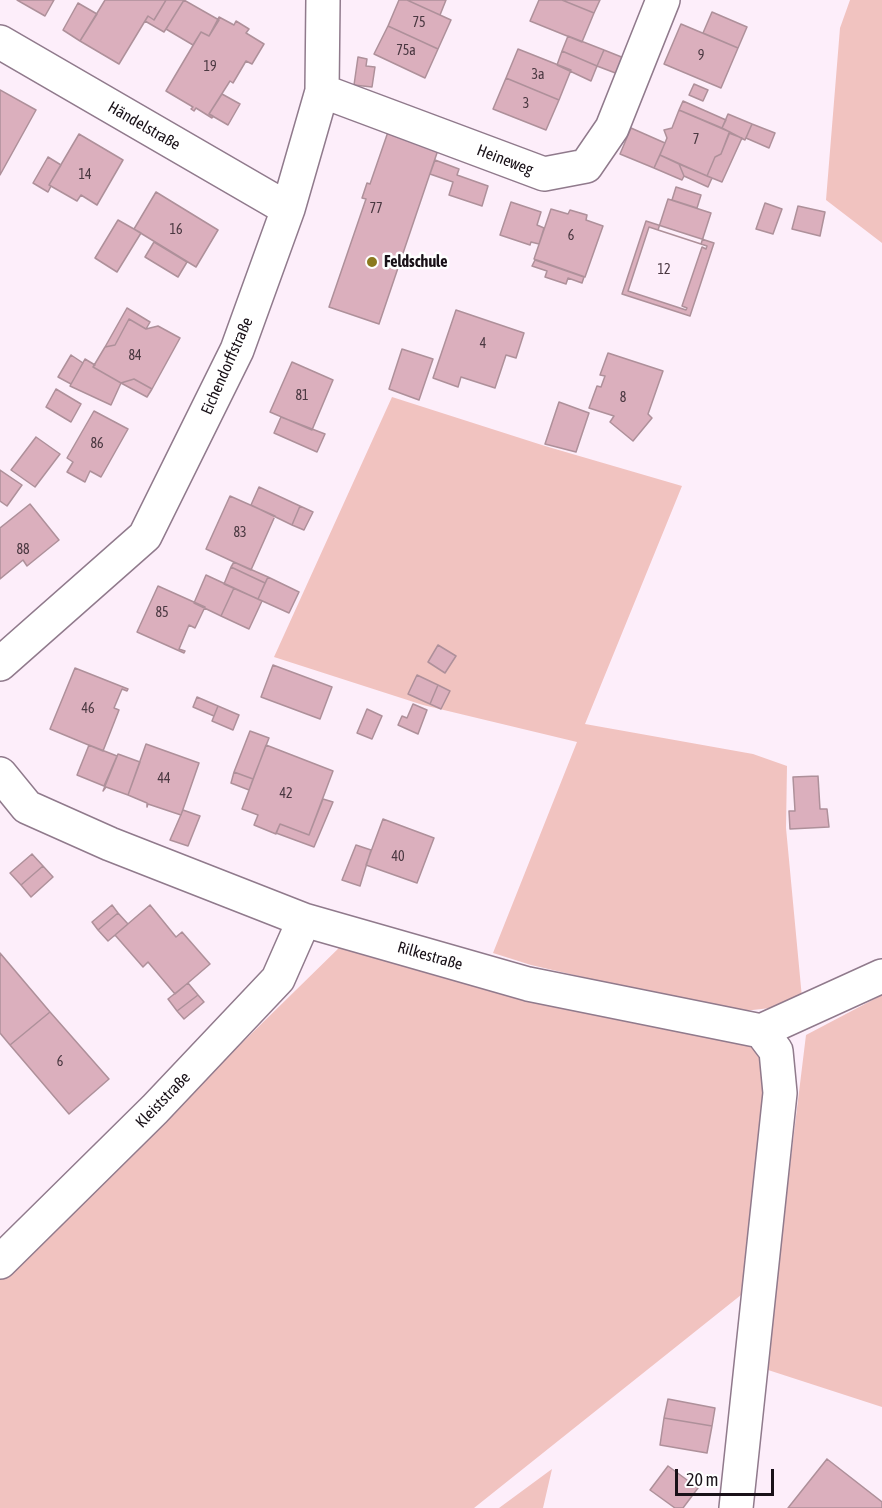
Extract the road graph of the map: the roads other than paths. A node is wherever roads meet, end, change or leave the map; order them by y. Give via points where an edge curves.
1 (323, 0) edge
2 (663, 0) edge
3 (0, 42) edge
4 (322, 91) junction
5 (288, 209) junction
6 (0, 664) edge
7 (0, 774) edge
8 (304, 920) junction
9 (882, 976) edge
10 (761, 1031) junction
11 (0, 1263) edge
12 (736, 1508) edge

1 - 4 street, Eichendorffstraße
2 - 4 street, Heineweg via 612,128 586,166 544,174
3 - 5 street, Händelstraße
4 - 5 street, Eichendorffstraße
5 - 6 street, Eichendorffstraße via 237,350 145,536
7 - 8 street, Rilkestraße via 27,807
8 - 10 street, Rilkestraße via 528,984
8 - 11 street, Kleiststraße via 278,979 155,1109
9 - 10 street
10 - 12 street via 776,1051 780,1093

